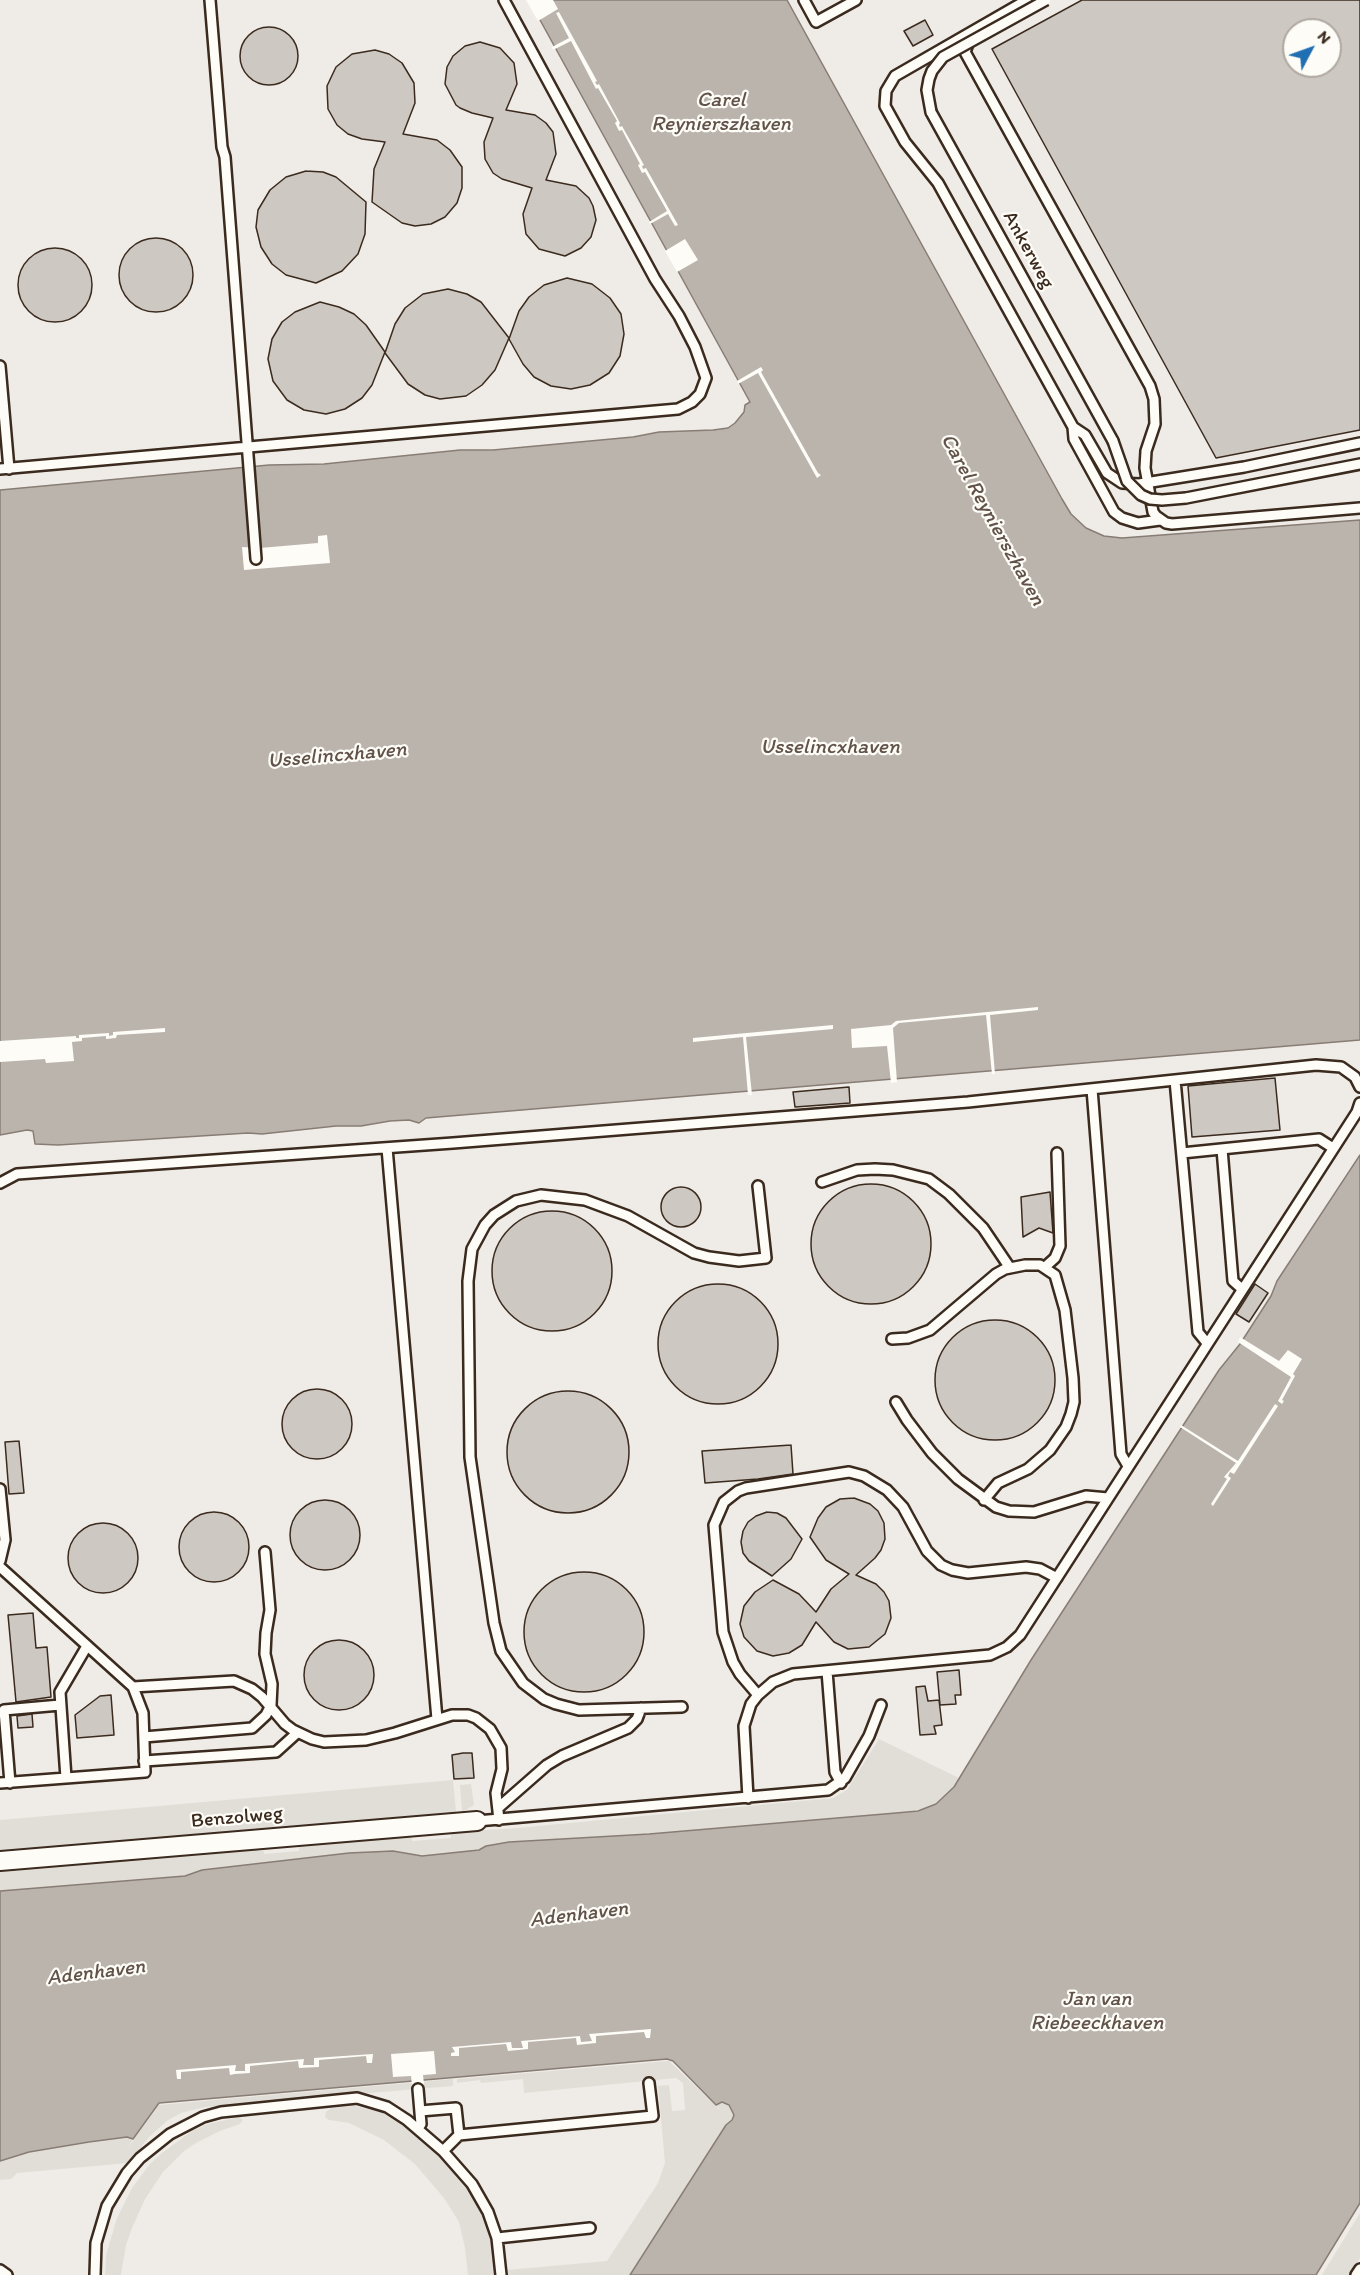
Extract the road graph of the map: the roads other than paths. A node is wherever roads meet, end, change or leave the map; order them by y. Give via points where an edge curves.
1 (210, 0) edge
2 (504, 0) edge
3 (804, 0) edge
4 (856, 0) edge
5 (1027, 0) edge
6 (1046, 0) edge
7 (977, 29) junction
8 (0, 366) edge
9 (1073, 427) junction
10 (1360, 443) edge
11 (248, 447) junction
12 (1360, 464) edge
13 (4, 469) edge
14 (1148, 483) junction
15 (1360, 508) edge
16 (1160, 520) junction
17 (256, 559) dead end
18 (1175, 1080) junction
19 (1360, 1088) edge
20 (1092, 1089) junction
21 (1360, 1103) edge
22 (387, 1148) junction
23 (1333, 1148) junction
24 (1222, 1149) junction
25 (1057, 1153) dead end
26 (1182, 1153) junction
27 (822, 1182) dead end
28 (0, 1183) edge
29 (758, 1186) dead end
30 (1045, 1267) junction
31 (1010, 1268) junction
32 (1242, 1288) junction
33 (892, 1339) dead end
34 (1207, 1343) junction
35 (897, 1402) dead end
36 (1128, 1466) junction
37 (0, 1489) edge
38 (1108, 1498) junction
39 (984, 1500) junction
40 (265, 1552) dead end
41 (0, 1561) edge
42 (0, 1567) edge
43 (1057, 1578) junction
44 (87, 1646) junction
45 (827, 1671) junction
46 (133, 1687) junction
47 (758, 1695) junction
48 (881, 1704) dead end
49 (60, 1705) junction
50 (271, 1706) junction
51 (682, 1707) dead end
52 (641, 1708) junction
53 (437, 1719) junction
54 (297, 1733) junction
55 (144, 1737) junction
56 (144, 1761) junction
57 (66, 1778) junction
58 (5, 1783) edge
59 (841, 1783) junction
60 (748, 1798) junction
61 (498, 1808) junction
62 (499, 1820) junction
63 (477, 1821) joint
64 (0, 1861) edge
65 (649, 2083) dead end
66 (418, 2089) dead end
67 (420, 2111) junction
68 (418, 2128) junction
69 (459, 2135) junction
70 (443, 2151) junction
71 (590, 2228) dead end
72 (497, 2238) junction
73 (1360, 2269) edge
74 (0, 2270) edge
75 (7, 2275) edge
76 (95, 2275) edge
77 (501, 2275) edge
78 (1356, 2275) edge

1 - 11 lane
2 - 11 lane via 655,279 680,316 706,378 700,394 678,409
3 - 4 lane via 816,22
5 - 7 lane
6 - 12 lane, Ankerweg, bridge via 943,57 929,79 928,101 1113,441 1127,481 1141,495 1162,500
7 - 9 lane via 895,76 885,91 885,106 905,142 938,183
7 - 14 lane, Ankerweg via 965,52 1150,386 1155,424 1144,460
8 - 13 lane
9 - 14 lane via 1085,435 1114,480 1131,485
9 - 16 lane via 1074,439 1114,512 1138,523
10 - 14 lane
11 - 13 lane
11 - 17 lane
14 - 16 lane, Ankerweg via 1153,512
15 - 16 lane via 1172,524
18 - 19 lane via 1316,1065 1348,1071
18 - 20 lane
18 - 26 lane
20 - 22 lane
20 - 36 lane via 1121,1454
21 - 23 lane
22 - 28 lane via 17,1174
22 - 53 lane
23 - 24 lane via 1319,1139
23 - 32 lane
24 - 26 lane
24 - 32 lane via 1233,1281
25 - 30 lane via 1060,1246
26 - 34 lane via 1198,1332
27 - 31 lane via 857,1170 875,1169 929,1179 983,1228
29 - 52 lane via 766,1258 739,1261 694,1253 628,1216 585,1200 541,1195 516,1201 494,1215 472,1249 468,1281 470,1457 501,1651 523,1683 556,1704 579,1710
30 - 31 lane
30 - 39 lane via 1055,1275 1065,1310 1074,1390 1071,1414 1050,1450 1028,1469 998,1484
31 - 33 lane via 996,1274 930,1330
32 - 34 lane
34 - 36 lane
35 - 39 lane via 932,1453
36 - 38 lane
37 - 41 lane via 5,1540
38 - 39 lane via 1086,1496 1021,1513
38 - 43 lane
40 - 50 lane
42 - 44 lane
43 - 45 lane via 1020,1635 999,1652
43 - 47 lane via 1026,1567 968,1573 941,1565 927,1551 903,1507 887,1490 864,1476 849,1472 738,1491 724,1502 714,1525 724,1640 740,1674
44 - 46 lane
44 - 49 lane via 60,1692
45 - 47 lane via 783,1677
45 - 59 lane via 835,1772
46 - 50 lane via 234,1681 252,1689
46 - 55 lane via 143,1713
47 - 60 lane via 744,1726
48 - 59 lane via 869,1736
49 - 57 lane
49 - 58 lane via 4,1710
50 - 54 lane
50 - 55 lane via 252,1728
51 - 52 lane
52 - 61 lane via 628,1728 547,1765
53 - 54 lane via 366,1740 324,1742
53 - 61 lane via 468,1715 484,1723 497,1738 502,1758 496,1793
54 - 56 lane via 276,1752
55 - 56 lane
56 - 57 lane via 145,1772
57 - 58 lane
59 - 60 lane via 821,1792
60 - 62 lane
61 - 62 lane
62 - 63 lane
63 - 64 street, Benzolweg
65 - 69 lane via 653,2116
66 - 67 lane
67 - 68 lane
67 - 69 lane via 456,2108
68 - 70 lane
68 - 76 lane via 387,2107 357,2098 239,2109 186,2124 140,2158 117,2189 100,2225
69 - 70 lane
70 - 72 lane via 472,2184
71 - 72 lane
72 - 77 lane
73 - 78 lane
74 - 75 lane

